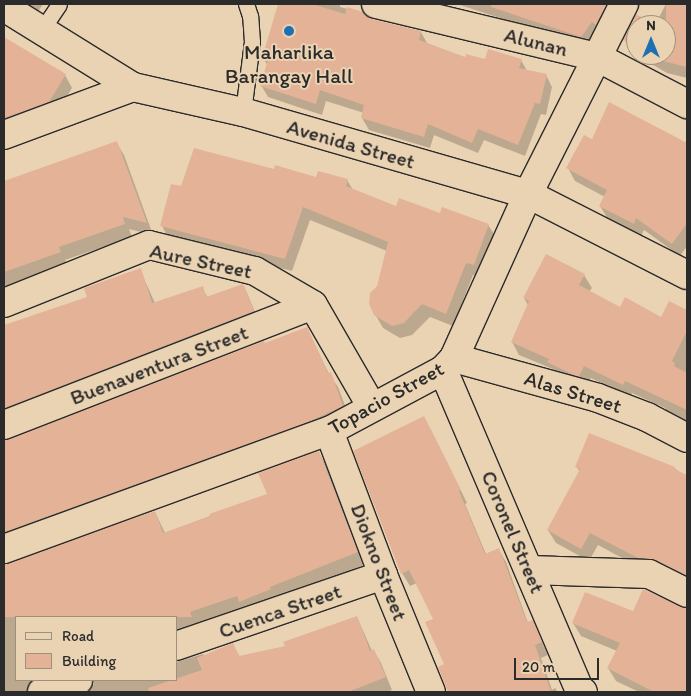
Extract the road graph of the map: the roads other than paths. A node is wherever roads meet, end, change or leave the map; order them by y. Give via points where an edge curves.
1 (59, 4) edge
2 (246, 4) edge
3 (376, 4) edge
4 (624, 4) edge
5 (4, 6) edge
6 (41, 31) junction
7 (597, 57) junction
8 (133, 87) junction
9 (687, 104) edge
10 (244, 112) junction
11 (4, 135) edge
12 (528, 194) junction
13 (687, 275) edge
14 (4, 303) edge
15 (314, 305) junction
16 (449, 364) junction
17 (372, 407) junction
18 (4, 425) edge
19 (329, 431) junction
20 (687, 438) edge
21 (4, 549) edge
22 (530, 570) junction
23 (383, 575) junction
24 (687, 592) edge
25 (178, 645) edge
26 (75, 681) edge
27 (42, 692) edge
28 (430, 692) edge
29 (583, 692) edge

1 - 6 lane
2 - 10 lane via 252,42
3 - 7 street, Alunan
4 - 7 street, Topacio Street
5 - 6 street
6 - 8 street
7 - 9 street, Alunan
7 - 12 street, Topacio Street
8 - 10 street, Avenida Street
8 - 11 street
10 - 12 street, Avenida Street
12 - 13 street, Avenida Street
12 - 16 street, Topacio Street
14 - 15 street, Aure Street via 149,245 255,271
15 - 17 street
15 - 18 street, Buenaventura Street
16 - 17 street, Topacio Street
16 - 20 street, Alas Street via 598,398 647,417
16 - 22 street, Coronel Street
17 - 19 street, Topacio Street
19 - 21 street, Topacio Street
19 - 23 street, Diokno Street
22 - 24 street via 649,574
22 - 29 street, Coronel Street
23 - 25 street, Cuenca Street
23 - 28 street, Diokno Street
26 - 27 street

